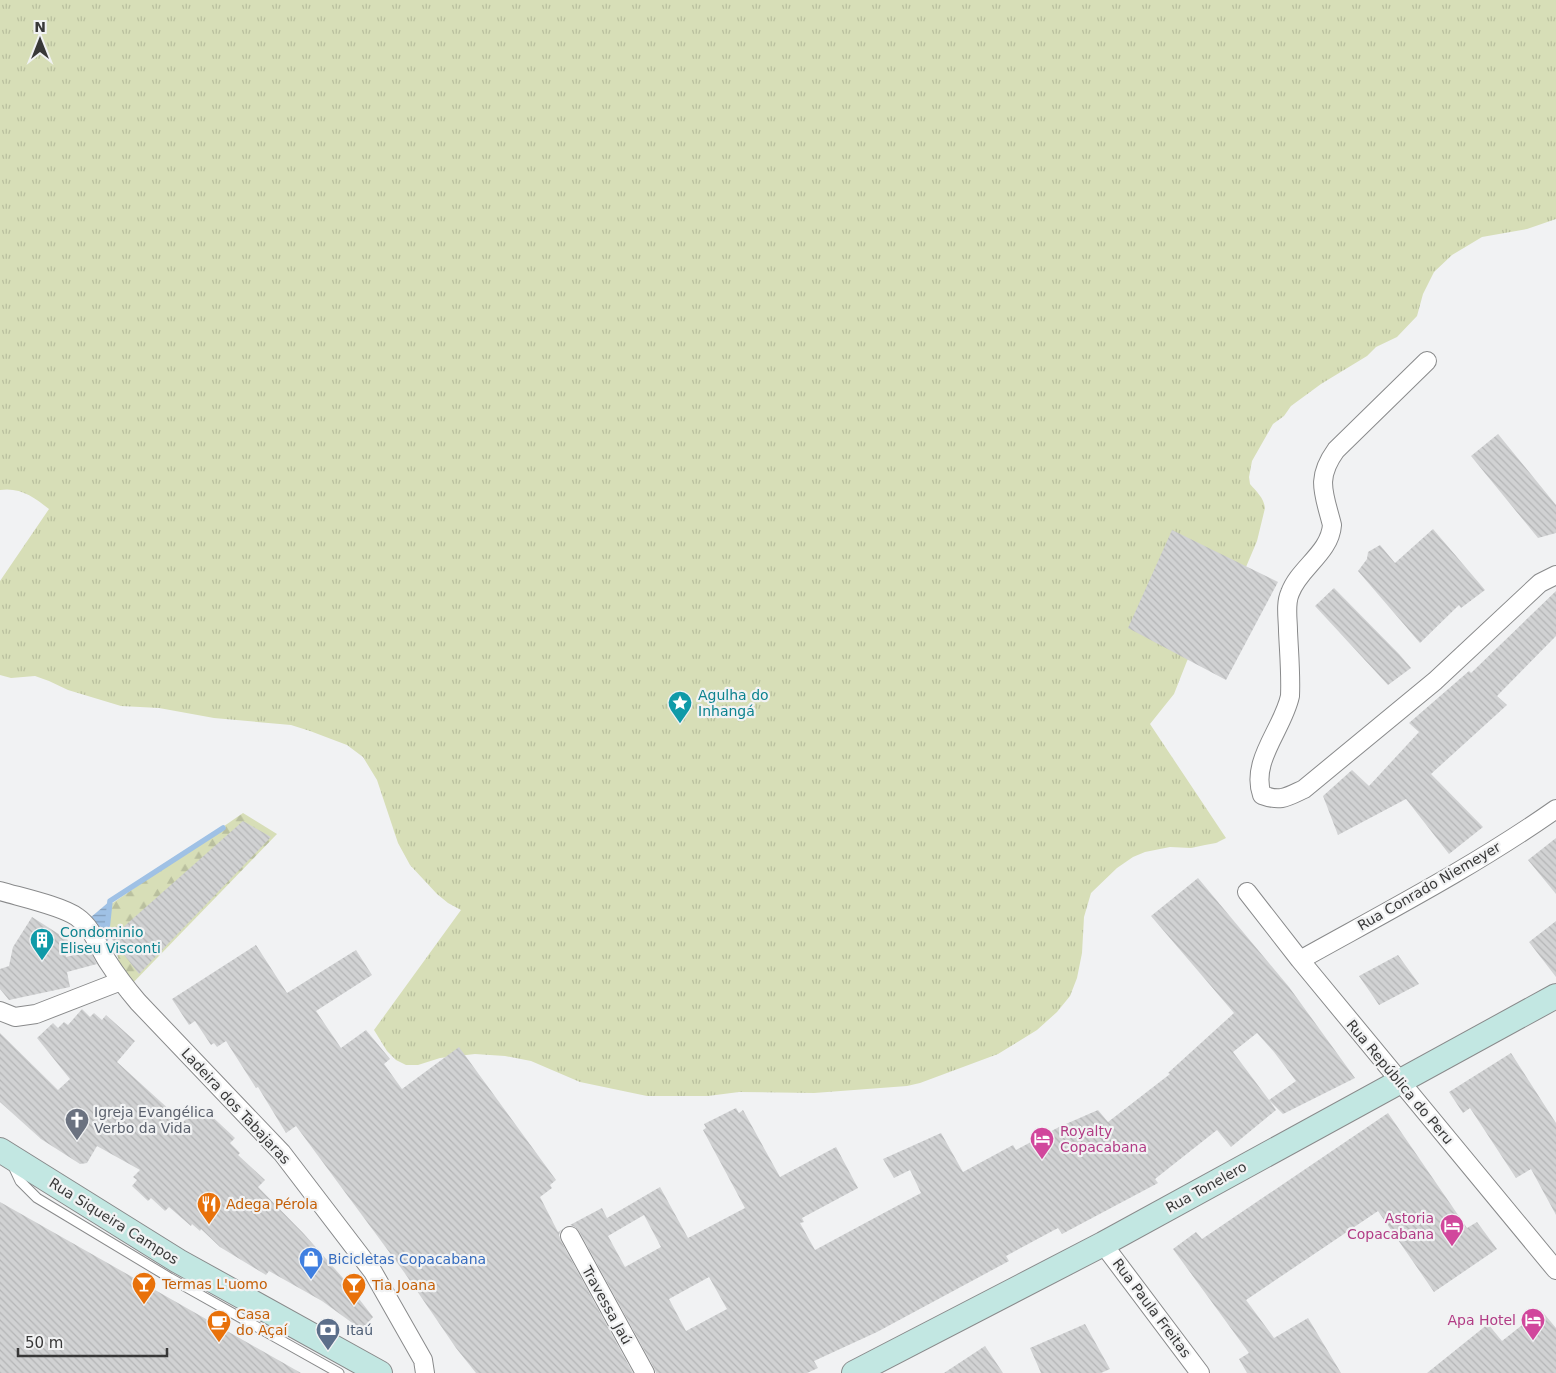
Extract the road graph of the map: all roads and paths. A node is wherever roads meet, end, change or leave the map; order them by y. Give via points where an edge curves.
1 (1427, 362) dead end
2 (1556, 575) edge
3 (1556, 809) edge
4 (0, 891) edge
5 (1247, 892) dead end
6 (1300, 960) junction
7 (121, 981) junction
8 (1556, 996) edge
9 (0, 1012) edge
10 (1400, 1082) junction
11 (4, 1152) edge
12 (570, 1236) dead end
13 (1103, 1244) junction
14 (1556, 1270) edge
15 (339, 1373) edge
16 (380, 1373) edge
17 (425, 1373) edge
18 (645, 1373) edge
19 (854, 1373) edge
20 (1200, 1373) edge

1 - 2 street via 1336,450 1323,474 1322,486 1332,531 1289,594 1290,696 1287,710 1261,762 1258,775 1262,795 1273,799 1286,798 1304,789 1435,681 1540,583
3 - 6 street, Rua Conrado Niemeyer via 1453,875
4 - 7 street, Ladeira dos Tabajaras via 79,919 98,941 106,960
5 - 6 street, Rua República do Peru
6 - 10 street, Rua República do Peru
7 - 9 street via 36,1014 15,1017
7 - 17 street, Ladeira dos Tabajaras via 282,1153 373,1272 423,1360
8 - 10 street, Rua Tonelero
10 - 13 street, Rua Tonelero
10 - 14 street, Rua República do Peru
11 - 15 lane, Rua Siqueira Campos via 20,1181 37,1198 170,1278
11 - 16 street, Rua Siqueira Campos via 178,1261
12 - 18 street, Travessa Jaú
13 - 19 street, Rua Tonelero
13 - 20 street, Rua Paula Freitas

